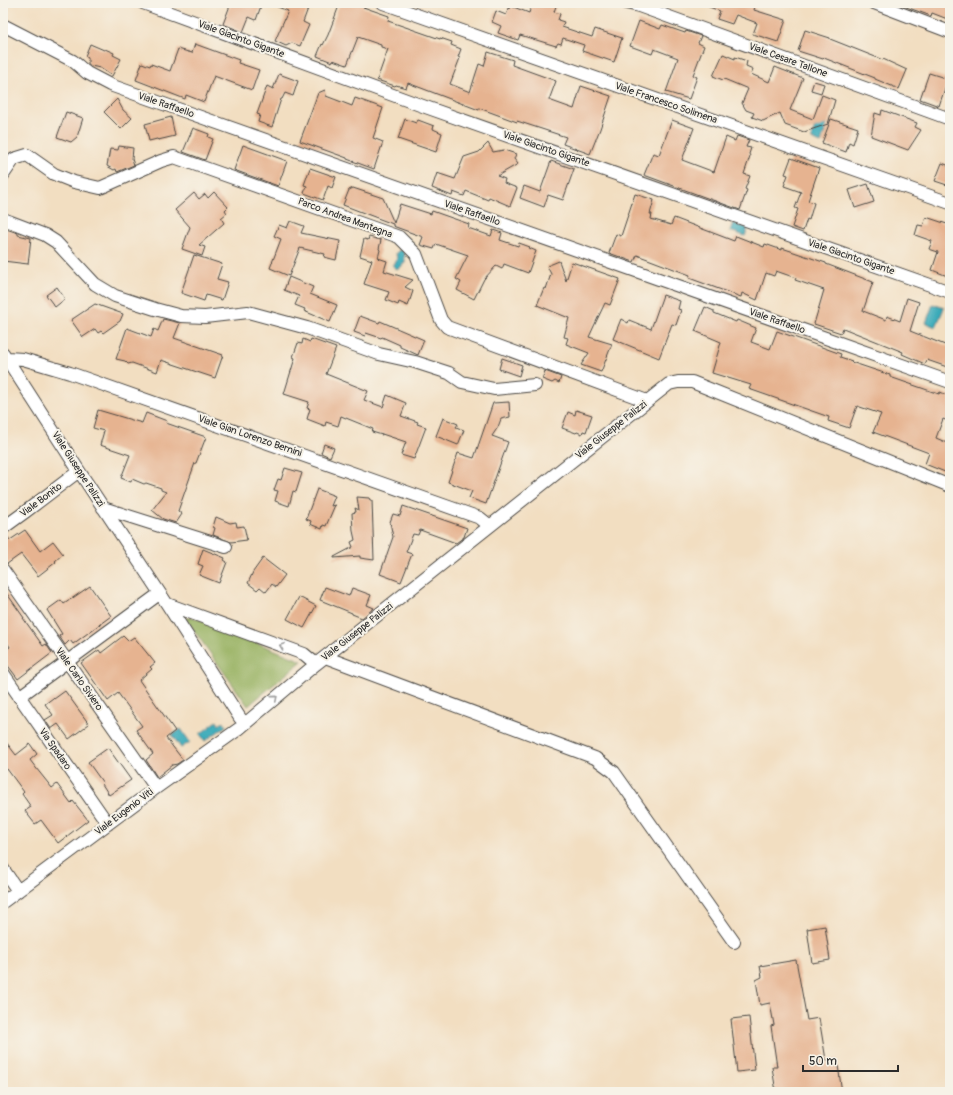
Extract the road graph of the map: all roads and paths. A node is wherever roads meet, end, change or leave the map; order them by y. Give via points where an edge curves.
1 (143, 3) edge
2 (383, 3) edge
3 (626, 3) edge
4 (874, 3) edge
5 (3, 25) edge
6 (950, 32) edge
7 (950, 118) edge
8 (3, 175) edge
9 (950, 203) edge
10 (3, 219) edge
11 (950, 292) edge
12 (5, 356) edge
13 (950, 382) edge
14 (535, 385) dead end
15 (647, 401) junction
16 (79, 471) junction
17 (950, 486) edge
18 (103, 508) junction
19 (490, 526) junction
20 (3, 528) edge
21 (226, 547) dead end
22 (3, 570) edge
23 (159, 594) junction
24 (167, 604) junction
25 (321, 660) junction
26 (67, 662) junction
27 (3, 673) edge
28 (20, 697) junction
29 (245, 723) junction
30 (156, 788) junction
31 (108, 824) junction
32 (3, 869) edge
33 (18, 891) junction
34 (3, 902) edge
35 (734, 942) dead end

1 - 11 street, Viale Giacinto Gigante via 420,105
2 - 9 street, Viale Francesco Solimena
3 - 7 street, Viale Cesare Tallone
4 - 6 street
5 - 13 street, Viale Raffaello via 73,61 87,73 110,85
8 - 15 street, Parco Andrea Mantegna via 14,160 27,155 54,174 100,188 174,157 399,237 416,254 441,320 447,327
10 - 14 street via 45,235 56,242 95,284 115,296 155,309 181,316 205,317 248,312 307,328 379,354 449,373 462,382 494,389
12 - 16 street, Viale Giuseppe Palizzi
12 - 19 street, Viale Gian Lorenzo Bernini via 70,373 480,518
15 - 17 street, Viale Giuseppe Palizzi via 668,384 692,382
15 - 19 street, Viale Giuseppe Palizzi
16 - 18 street, Viale Giuseppe Palizzi
16 - 20 street, Viale Bonito
18 - 21 street
18 - 23 street, Viale Giuseppe Palizzi
19 - 25 street, Viale Giuseppe Palizzi
22 - 26 street, Viale Carlo Siviero
23 - 24 street, Viale Giuseppe Palizzi
23 - 26 street
25 -> 24 street, Viale Giuseppe Palizzi
24 - 29 street, Viale Giuseppe Palizzi
29 -> 25 street, Viale Giuseppe Palizzi
25 - 35 street via 595,758 614,772
26 - 28 street
26 - 30 street, Viale Carlo Siviero
27 - 28 street, Via Spadaro
28 - 31 street, Via Spadaro
29 - 30 street, Viale Eugenio Viti
30 - 31 street, Viale Eugenio Viti
31 - 33 street, Viale Eugenio Viti
32 - 33 street
33 - 34 street, Viale Eugenio Viti

